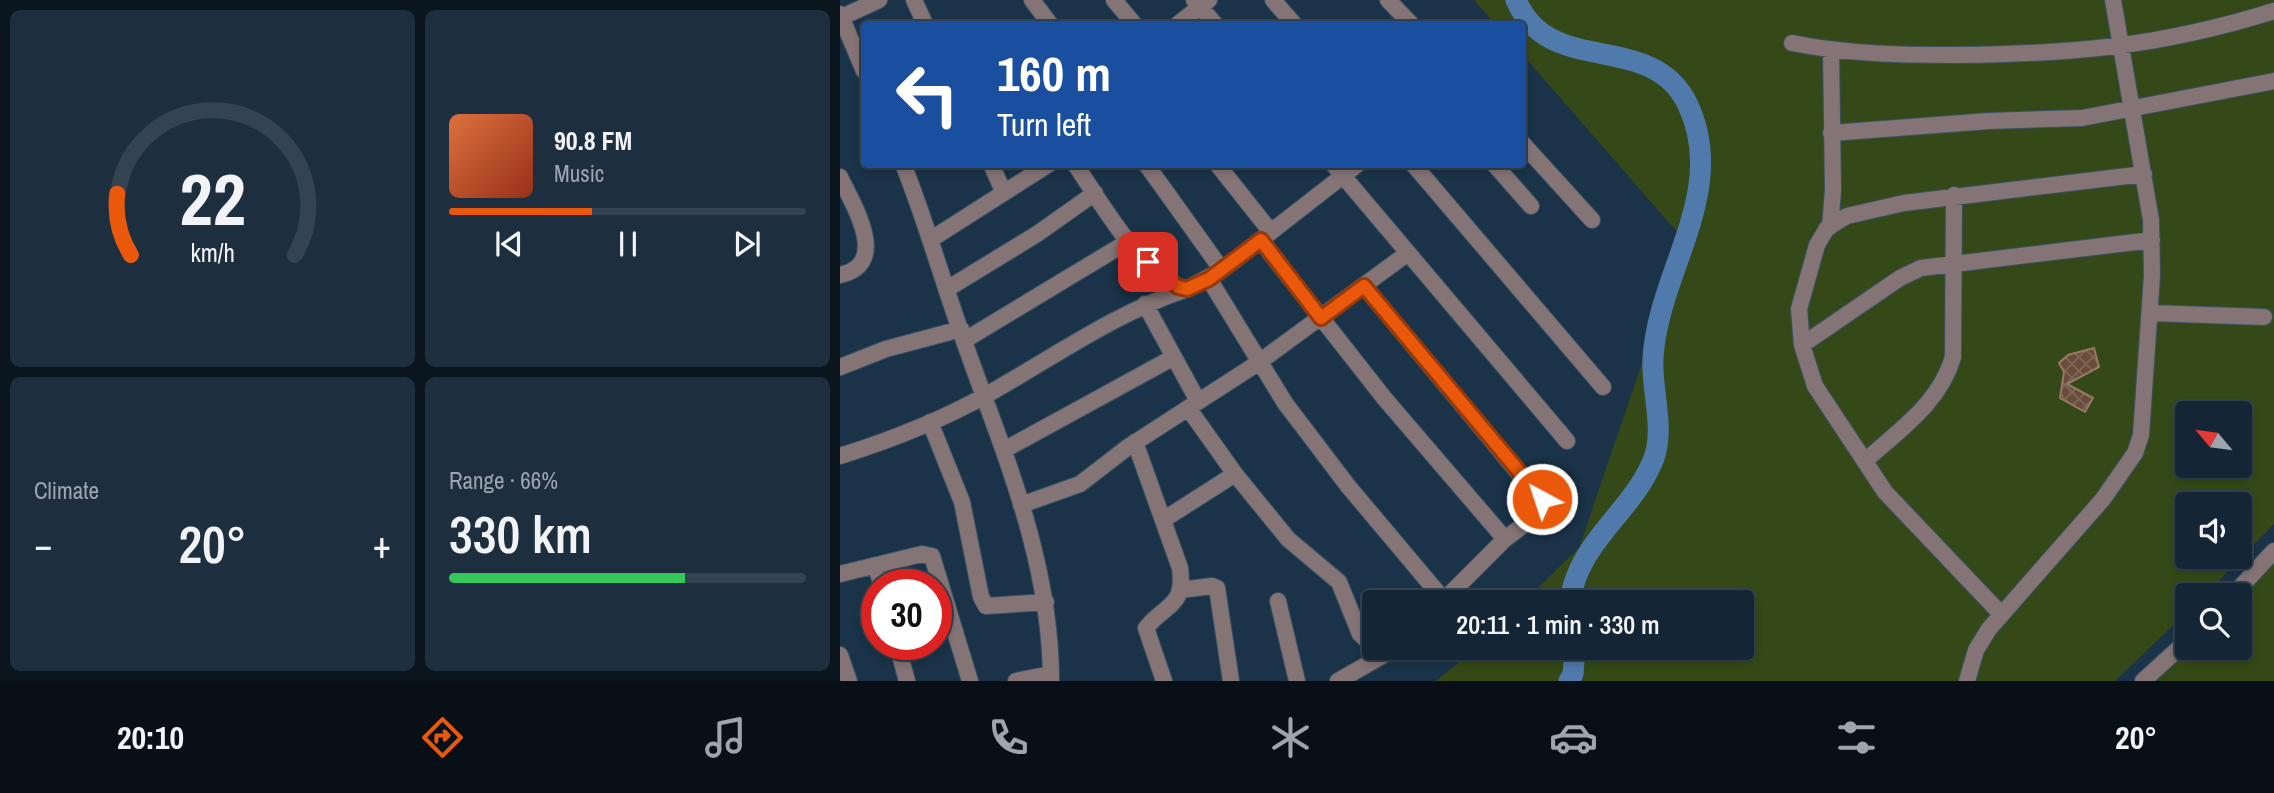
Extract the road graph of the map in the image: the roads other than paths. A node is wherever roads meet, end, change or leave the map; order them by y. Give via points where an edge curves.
1 (879, 0) edge
2 (914, 0) edge
3 (1032, 0) edge
4 (1114, 0) edge
5 (1273, 0) edge
6 (1388, 0) edge
7 (2113, 0) edge
8 (1201, 2) edge
9 (2274, 11) edge
10 (841, 16) edge
11 (924, 21) edge
12 (1048, 21) edge
13 (1132, 21) edge
14 (1181, 21) edge
15 (1212, 21) edge
16 (1291, 21) edge
17 (1408, 21) edge
18 (1792, 43) dead end
19 (847, 48) edge
20 (2122, 48) junction
21 (1831, 51) junction
22 (861, 66) edge
23 (2274, 81) edge
24 (2134, 110) junction
25 (1831, 133) junction
26 (1526, 147) edge
27 (904, 168) edge
28 (993, 168) edge
29 (1043, 168) edge
30 (1078, 168) edge
31 (1149, 168) edge
32 (1220, 168) edge
33 (1415, 168) edge
34 (1498, 168) edge
35 (1338, 170) edge
36 (2144, 174) junction
37 (840, 177) edge
38 (1004, 193) junction
39 (1095, 193) junction
40 (1954, 195) junction
41 (1531, 206) dead end
42 (1592, 220) dead end
43 (1830, 226) junction
44 (1266, 236) junction
45 (930, 240) junction
46 (2152, 240) junction
47 (1129, 241) junction
48 (1408, 253) junction
49 (1954, 263) junction
50 (840, 275) edge
51 (1216, 275) junction
52 (1364, 286) junction
53 (947, 289) junction
54 (1187, 289) junction
55 (1145, 304) junction
56 (2150, 313) junction
57 (2264, 317) dead end
58 (1321, 318) junction
59 (963, 335) junction
60 (1802, 345) junction
61 (1174, 357) junction
62 (1258, 363) junction
63 (840, 367) edge
64 (1603, 387) dead end
65 (986, 396) junction
66 (1193, 405) junction
67 (930, 422) junction
68 (1567, 441) dead end
69 (1135, 442) junction
70 (1004, 450) junction
71 (840, 456) edge
72 (1865, 461) junction
73 (1235, 474) junction
74 (1021, 505) junction
75 (1163, 520) junction
76 (1505, 539) junction
77 (2274, 551) edge
78 (876, 565) junction
79 (877, 569) edge
80 (840, 574) edge
81 (2244, 583) edge
82 (1180, 590) junction
83 (1433, 590) edge
84 (1453, 590) edge
85 (1278, 601) dead end
86 (1046, 602) junction
87 (2001, 614) junction
88 (1362, 635) edge
89 (2175, 652) edge
90 (840, 654) edge
91 (901, 660) edge
92 (1367, 660) edge
93 (1051, 677) edge
94 (849, 681) edge
95 (907, 681) edge
96 (970, 681) edge
97 (1016, 681) edge
98 (1164, 681) edge
99 (1231, 681) edge
100 (1297, 681) edge
101 (1338, 681) edge
102 (1967, 681) edge
103 (2143, 681) edge

1 - 10 street
2 - 11 street
3 - 12 street
4 - 13 street
5 - 16 street
6 - 17 street
7 - 20 street
8 - 14 street
8 - 15 street
9 - 20 street via 2210,31
10 - 19 street
18 - 21 street
19 - 22 street
20 - 21 street via 2044,54
20 - 24 street
21 - 25 street
23 - 24 street
24 - 25 street via 2082,118
24 - 36 street
25 - 43 street
26 - 42 street
27 - 45 street
28 - 38 street
29 - 38 street
30 - 39 street
31 - 51 street
32 - 44 street
33 - 64 street
34 - 41 street
35 - 44 street
35 - 48 street
36 - 40 street
36 - 46 street
37 - 50 street via 866,236 861,263 855,271
38 - 45 street
39 - 47 street
39 - 53 street
40 - 43 street via 1847,216
40 - 49 street
43 - 60 street via 1817,245 1799,309
44 - 51 street
44 - 58 street
45 - 53 street
46 - 49 street
46 - 56 street
47 - 54 street via 1161,274
47 - 59 street
48 - 52 street
48 - 68 street
49 - 60 street via 1921,268 1900,278
49 - 72 street via 1953,357 1946,380 1928,403
51 - 54 street
51 - 62 street
52 - 58 street
52 - 76 street via 1542,499 1541,512
53 - 59 street
54 - 55 street
55 - 61 street
55 - 65 street
56 - 57 street
56 - 87 street via 2141,435 2135,453 2103,499
58 - 62 street
58 - 76 street
59 - 63 street via 886,349
59 - 65 street
60 - 72 street via 1815,386
61 - 66 street
61 - 70 street
62 - 66 street
62 - 83 street via 1348,486
65 - 67 street
65 - 70 street
66 - 69 street
66 - 73 street
67 - 71 street
67 - 86 street via 962,502 986,606
69 - 74 street via 1080,484
69 - 75 street
70 - 74 street
72 - 87 street via 1915,526
73 - 75 street
73 - 88 street via 1288,539 1339,582
74 - 86 street
75 - 82 street via 1180,568
76 - 84 street
77 - 81 street
78 - 79 street
78 - 80 street
78 - 96 street via 922,554 932,556
82 - 98 street via 1174,605 1146,628
82 - 99 street via 1217,589
85 - 100 street
86 - 93 street
87 - 102 street via 1976,650
89 - 103 street
90 - 94 street
91 - 95 street
92 - 101 street
93 - 97 street

